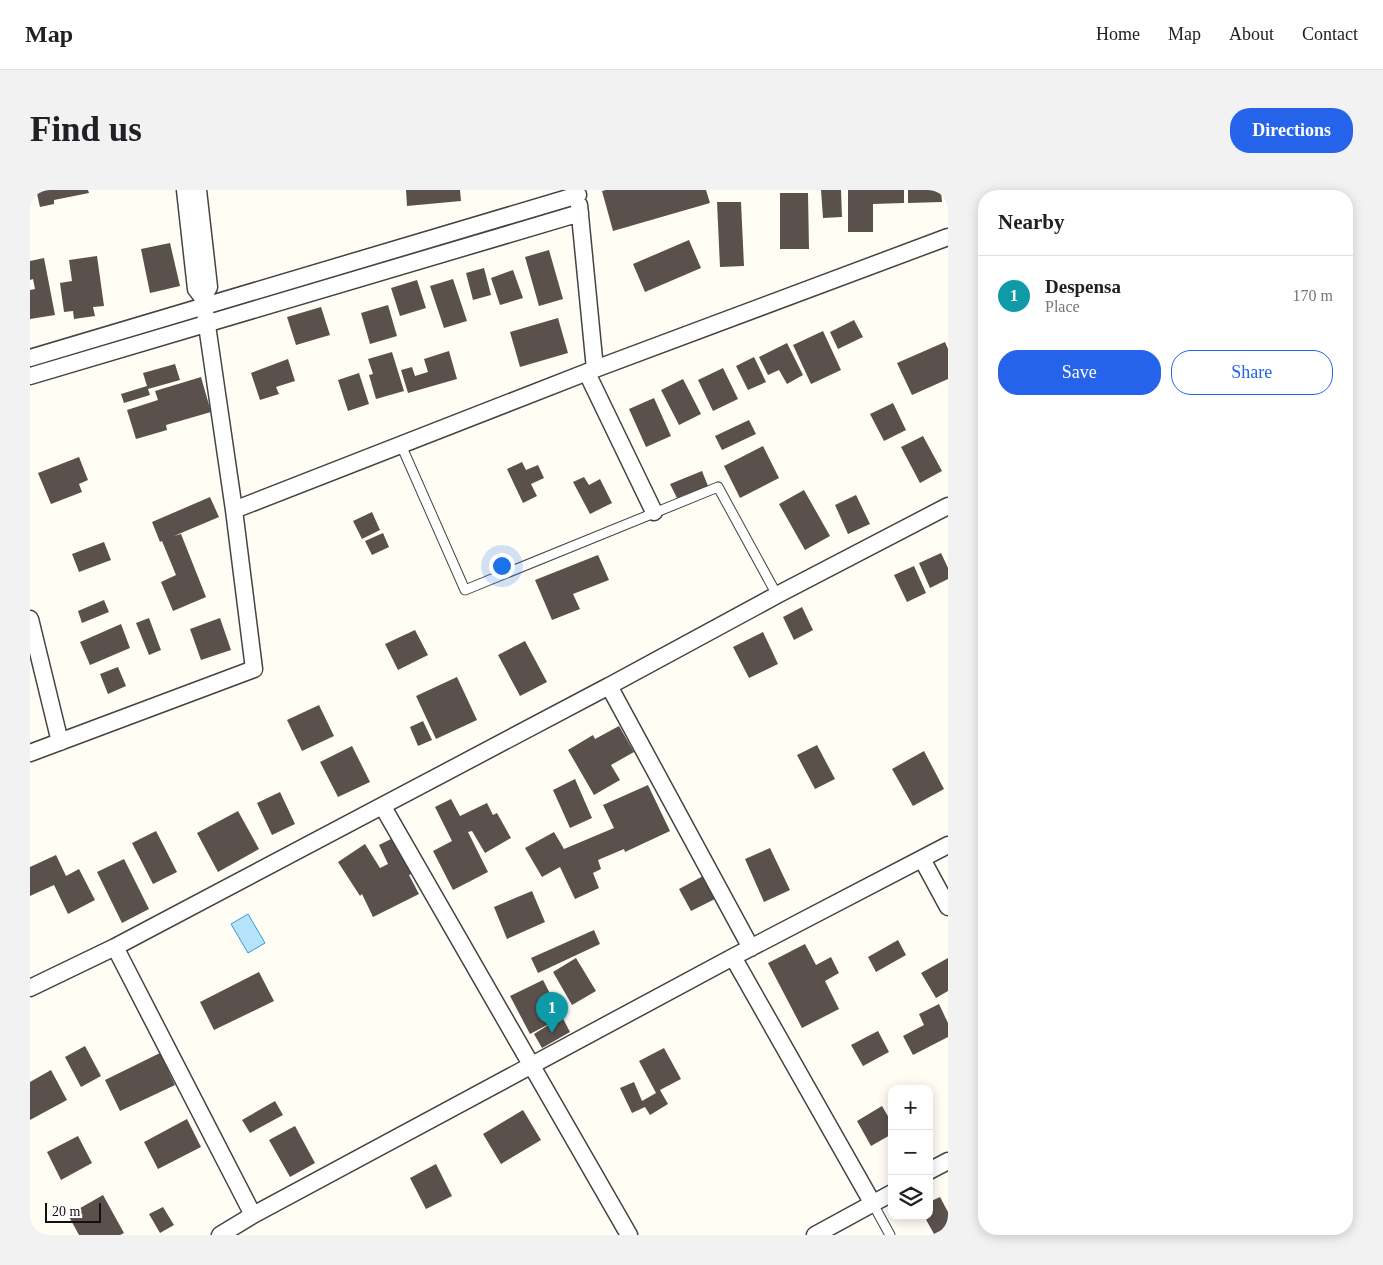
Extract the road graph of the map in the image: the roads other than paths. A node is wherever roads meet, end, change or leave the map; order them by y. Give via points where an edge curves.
1 (185, 190) edge
2 (198, 190) edge
3 (578, 193) edge
4 (580, 213) junction
5 (948, 237) edge
6 (203, 302) junction
7 (207, 324) junction
8 (30, 358) edge
9 (591, 371) junction
10 (30, 376) edge
11 (401, 445) junction
12 (948, 506) edge
13 (234, 510) junction
14 (654, 512) junction
15 (777, 595) junction
16 (30, 620) edge
17 (609, 686) junction
18 (60, 742) junction
19 (30, 753) edge
20 (383, 807) junction
21 (948, 846) edge
22 (922, 859) junction
23 (948, 907) edge
24 (115, 948) junction
25 (751, 948) junction
26 (733, 957) junction
27 (30, 988) edge
28 (532, 1064) junction
29 (948, 1161) edge
30 (933, 1170) edge
31 (888, 1195) edge
32 (873, 1204) junction
33 (253, 1215) junction
34 (220, 1235) edge
35 (629, 1235) edge
36 (815, 1235) edge
37 (890, 1235) edge

1 - 6 street via 196,289
2 - 6 street via 209,287
3 - 4 street
3 - 6 street
4 - 7 street
4 - 9 street
5 - 9 street
6 - 7 street
6 - 8 street
7 - 10 street
7 - 13 street
9 - 11 street
9 - 14 street
11 - 13 street
11 - 14 lane via 464,590
12 - 15 street
13 - 18 street via 254,669
14 - 15 lane via 718,487
15 - 17 street
16 - 18 street
17 - 20 street
17 - 25 street
18 - 19 street
20 - 24 street
20 - 28 street
21 - 22 street
22 - 23 street
22 - 25 street
24 - 27 street
24 - 33 street
25 - 26 street
26 - 28 street
26 - 32 street
28 - 33 street
28 - 35 street
29 - 30 street
31 - 32 street
32 - 36 street
32 - 37 lane
33 - 34 street

